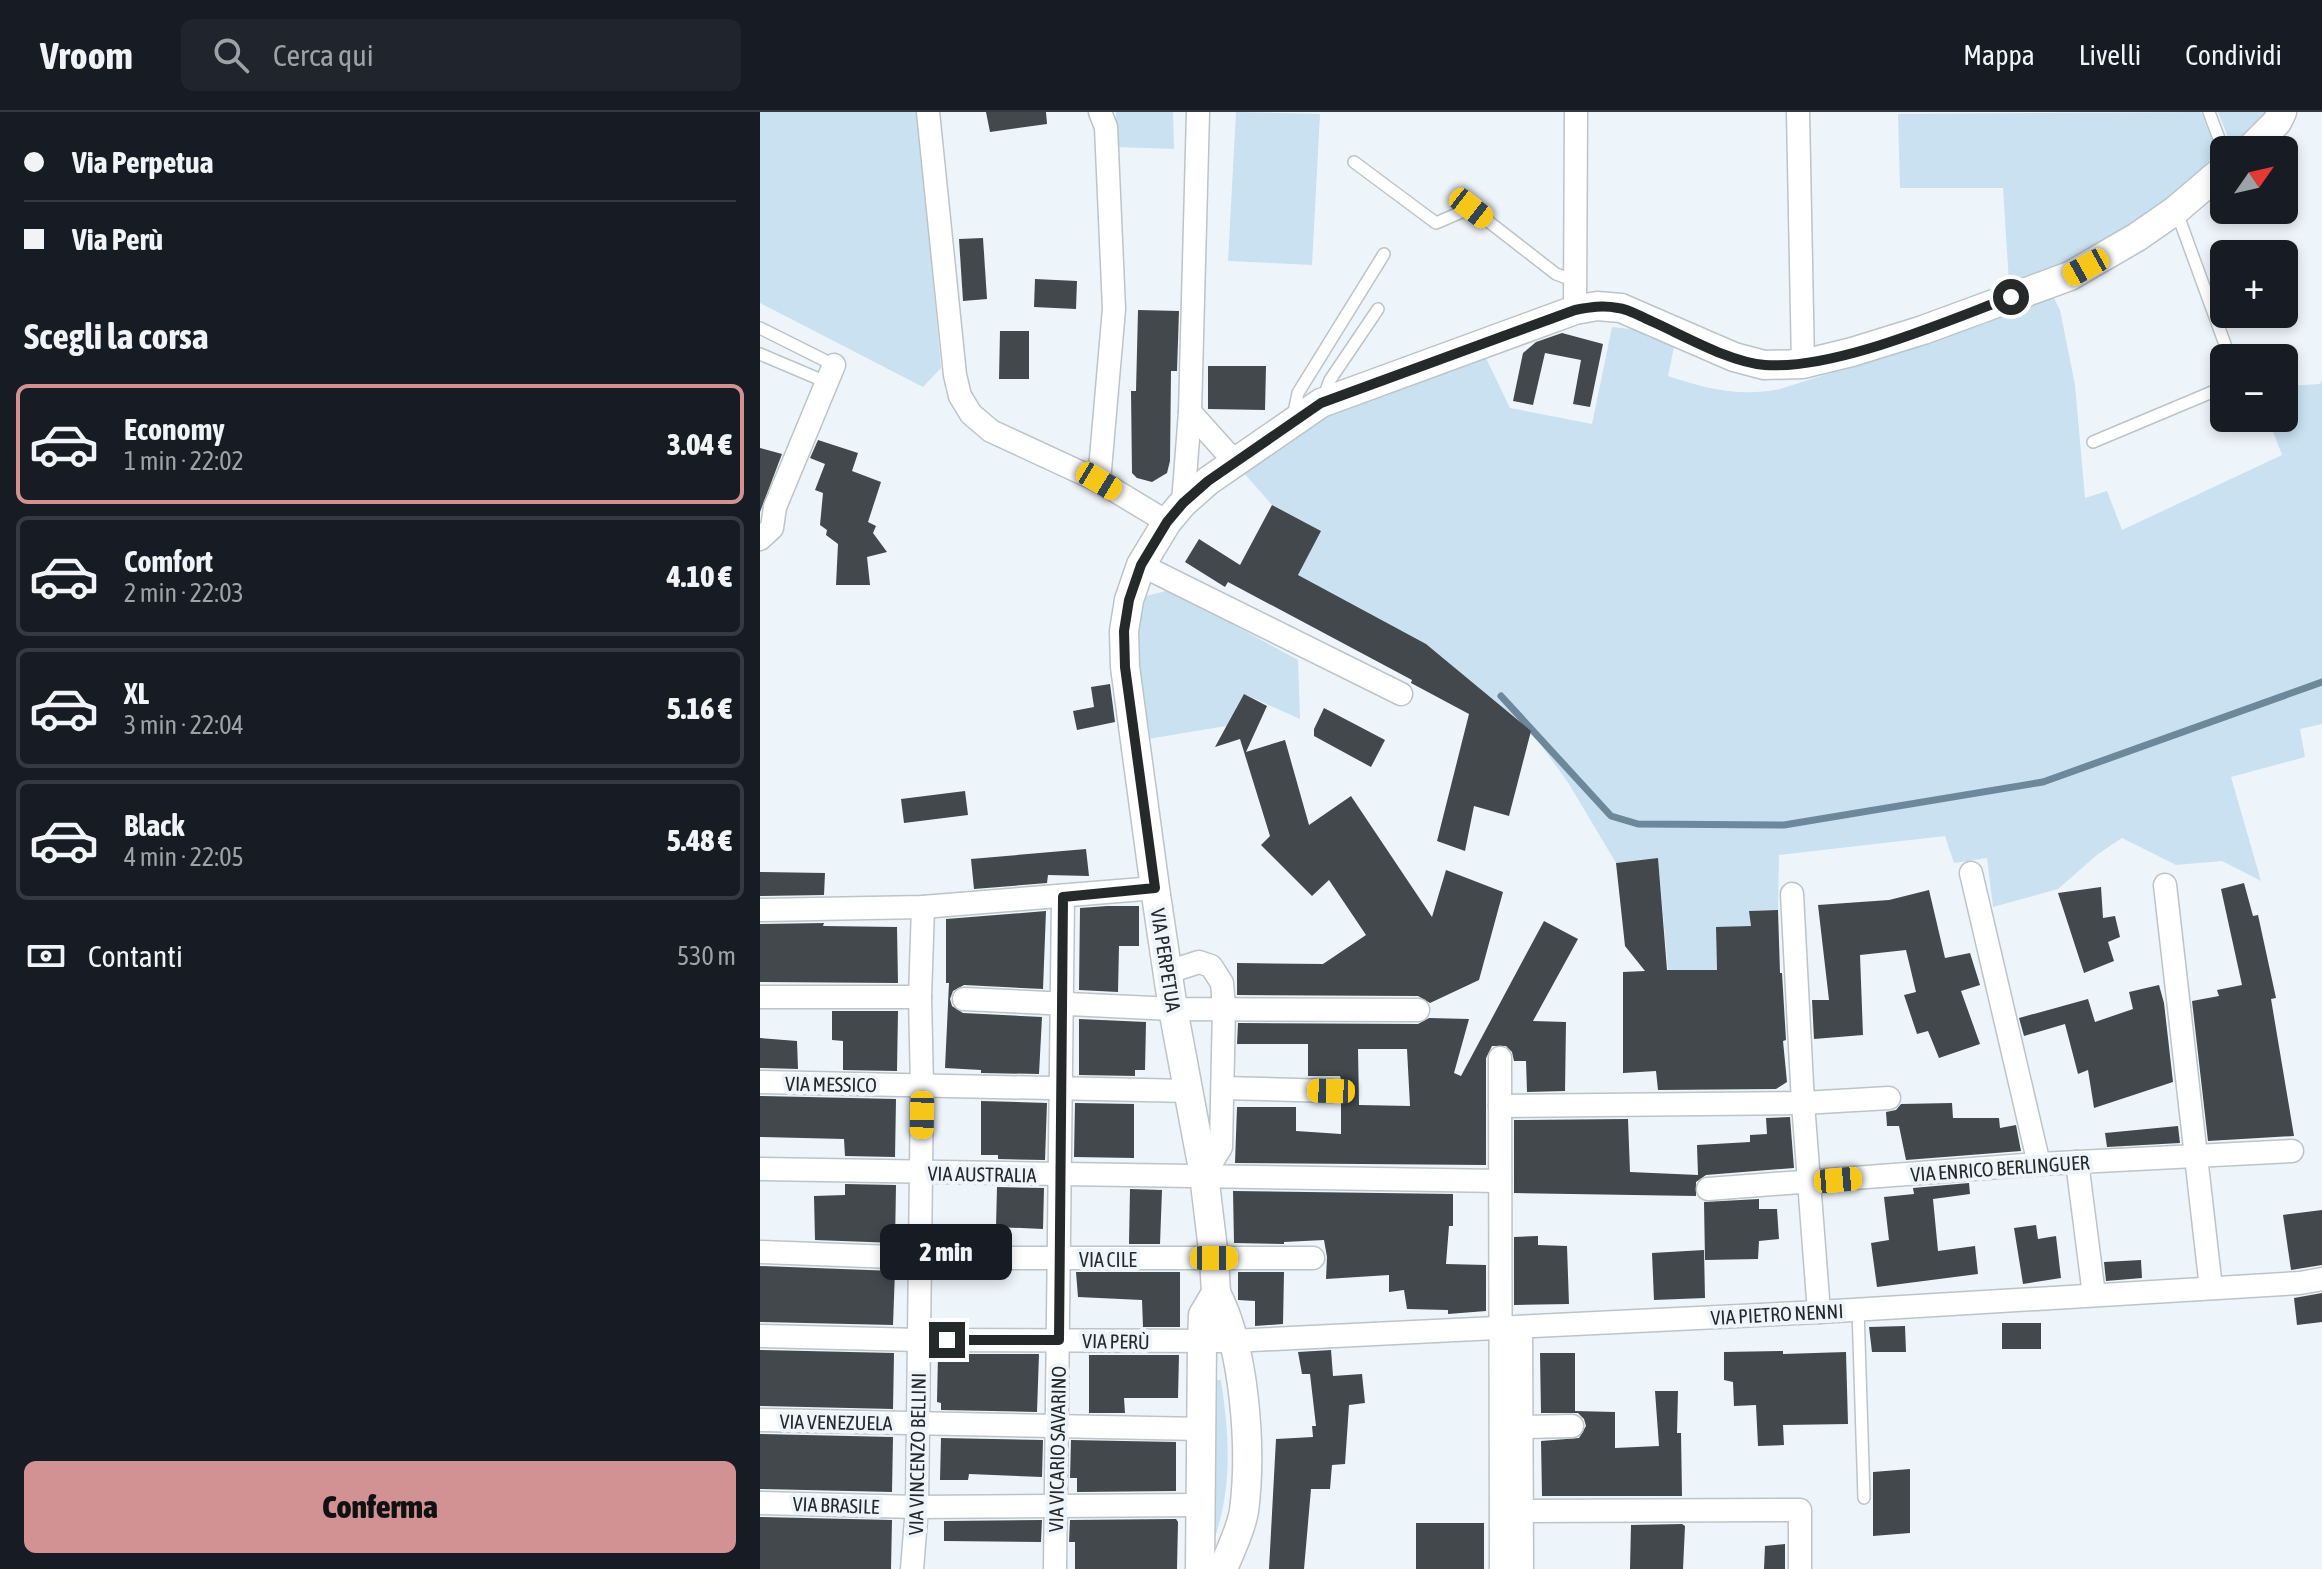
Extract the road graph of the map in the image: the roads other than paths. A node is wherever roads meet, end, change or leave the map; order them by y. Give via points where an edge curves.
1 (928, 112) edge
2 (1100, 112) edge
3 (1198, 112) edge
4 (1576, 112) edge
5 (1798, 112) edge
6 (2209, 112) edge
7 (2282, 112) edge
8 (2218, 136) edge
9 (2263, 136) edge
10 (1354, 162) dead end
11 (2210, 181) edge
12 (2176, 210) junction
13 (1384, 254) dead end
14 (1575, 281) junction
15 (1378, 309) dead end
16 (1575, 310) junction
17 (760, 328) edge
18 (2225, 344) edge
19 (760, 354) edge
20 (1803, 364) junction
21 (830, 374) junction
22 (2210, 393) edge
23 (1321, 403) junction
24 (1190, 412) junction
25 (1292, 421) junction
26 (2093, 442) dead end
27 (1235, 462) junction
28 (1099, 481) junction
29 (1175, 513) junction
30 (760, 539) edge
31 (1141, 565) junction
32 (1401, 694) dead end
33 (1971, 873) dead end
34 (2165, 885) dead end
35 (1155, 888) junction
36 (1792, 894) dead end
37 (1063, 897) junction
38 (923, 907) junction
39 (760, 910) edge
40 (1168, 972) junction
41 (760, 997) edge
42 (920, 997) junction
43 (964, 999) dead end
44 (1063, 1004) junction
45 (1224, 1008) junction
46 (1173, 1009) junction
47 (1418, 1010) dead end
48 (1500, 1058) dead end
49 (760, 1082) edge
50 (922, 1086) junction
51 (1062, 1088) junction
52 (1223, 1088) junction
53 (1189, 1091) junction
54 (1331, 1091) dead end
55 (1889, 1098) dead end
56 (1803, 1103) junction
57 (1500, 1106) junction
58 (2292, 1151) dead end
59 (2197, 1157) junction
60 (2077, 1162) junction
61 (2039, 1164) junction
62 (760, 1169) edge
63 (921, 1173) junction
64 (1061, 1175) junction
65 (1204, 1175) junction
66 (1500, 1181) junction
67 (1809, 1183) junction
68 (1708, 1189) dead end
69 (760, 1252) edge
70 (920, 1258) junction
71 (1214, 1258) junction
72 (1313, 1258) dead end
73 (1059, 1259) junction
74 (2322, 1279) edge
75 (2211, 1288) junction
76 (1216, 1293) junction
77 (2094, 1295) junction
78 (1858, 1309) junction
79 (1819, 1312) junction
80 (1510, 1328) junction
81 (760, 1336) edge
82 (919, 1340) junction
83 (1059, 1340) junction
84 (1232, 1341) junction
85 (1202, 1342) junction
86 (760, 1420) edge
87 (918, 1424) junction
88 (1572, 1426) dead end
89 (1056, 1427) junction
90 (1521, 1427) junction
91 (1200, 1429) junction
92 (1864, 1498) dead end
93 (760, 1503) edge
94 (1055, 1505) junction
95 (1200, 1505) junction
96 (917, 1507) junction
97 (1522, 1511) junction
98 (912, 1569) edge
99 (1055, 1569) edge
100 (1200, 1569) edge
101 (1223, 1569) edge
102 (1501, 1569) edge
103 (1522, 1569) edge
104 (1800, 1569) edge

1 - 28 street via 960,396 991,431
2 - 28 street via 1106,127 1114,309
3 - 24 street
4 - 14 street
5 - 20 street
6 - 8 lane
7 - 9 street
10 - 14 lane via 1436,223 1471,208 1556,274
11 - 12 street, VIA PERPETUA
12 - 18 lane
12 - 20 street, VIA PERPETUA via 2070,276 1923,330
13 - 25 lane via 1298,393
14 - 16 street
15 - 23 lane via 1330,380
16 - 20 street, VIA PERPETUA via 1621,308 1734,357 1764,365
16 - 23 street, VIA PERPETUA
17 - 21 lane
19 - 21 lane
21 - 30 street via 775,507 772,528
22 - 26 lane
23 - 25 street, VIA PERPETUA
24 - 27 street
24 - 29 street
25 - 27 street, VIA PERPETUA
27 - 29 street, VIA PERPETUA
28 - 29 street
29 - 31 street, VIA PERPETUA
31 - 32 street
31 - 35 street, VIA PERPETUA via 1124,631 1125,667
33 - 61 street
34 - 59 street
35 - 37 street
35 - 40 street, VIA PERPETUA
36 - 56 street
37 - 38 street
37 - 44 street, VIA VICARIO SAVARINO
38 - 39 street
38 - 42 street, VIA VINCENZO BELLINI
40 - 45 street via 1199,962 1211,966 1222,983
40 - 46 street, VIA PERPETUA
41 - 42 street
42 - 50 street, VIA VINCENZO BELLINI
43 - 44 street
44 - 46 street
44 - 51 street, VIA VICARIO SAVARINO
45 - 46 street
45 - 47 street
45 - 52 street
46 - 53 street, VIA PERPETUA
48 - 57 street
49 - 50 street, VIA MESSICO
50 - 51 street, VIA MESSICO
50 - 63 street, VIA VINCENZO BELLINI
51 - 53 street, VIA MESSICO
51 - 64 street, VIA VICARIO SAVARINO
52 - 54 street
52 - 65 street via 1221,1147
53 - 65 street, VIA PERPETUA
55 - 56 street
56 - 57 street
56 - 67 street
57 - 66 street
58 - 59 street, VIA ENRICO BERLINGUER
59 - 60 street, VIA ENRICO BERLINGUER
59 - 75 street
60 - 61 street, VIA ENRICO BERLINGUER
60 - 77 street
61 - 67 street, VIA ENRICO BERLINGUER
62 - 63 street, VIA AUSTRALIA
63 - 64 street, VIA AUSTRALIA
63 - 70 street, VIA VINCENZO BELLINI
64 - 65 street, VIA AUSTRALIA
64 - 73 street, VIA VICARIO SAVARINO
65 - 66 street, VIA AUSTRALIA
65 - 71 street, VIA PERPETUA
66 - 80 street
67 - 68 street, VIA ENRICO BERLINGUER
67 - 79 street
69 - 70 street, VIA CILE
70 - 73 street, VIA CILE
70 - 82 street, VIA VINCENZO BELLINI
71 - 72 street, VIA CILE
71 - 73 street, VIA CILE
71 - 76 street, VIA PERPETUA
73 - 83 street, VIA VICARIO SAVARINO
74 - 75 street, VIA PIETRO NENNI
75 - 77 street, VIA PIETRO NENNI
76 - 84 street
76 - 85 street, VIA PERPETUA via 1203,1315
77 - 78 street, VIA PIETRO NENNI
78 - 79 street, VIA PIETRO NENNI
78 - 92 lane
79 - 80 street, VIA PIETRO NENNI
80 - 84 street, VIA PIETRO NENNI
80 - 90 street
80 - 102 street
81 - 82 street, VIA PERÙ
82 - 83 street, VIA PERÙ
82 - 87 street, VIA VINCENZO BELLINI
83 - 85 street, VIA PERÙ
83 - 89 street, VIA VICARIO SAVARINO
84 - 85 street, VIA PERÙ
84 - 101 street via 1248,1453 1244,1514
85 - 91 street, VIA PERPETUA
86 - 87 street, VIA VENEZUELA
87 - 89 street, VIA VENEZUELA
87 - 96 street, VIA VINCENZO BELLINI
88 - 90 street
89 - 91 street, VIA VENEZUELA
89 - 94 street, VIA VICARIO SAVARINO
90 - 97 street
91 - 95 street, VIA PERPETUA
93 - 96 street, VIA BRASILE
94 - 95 street, VIA BRASILE
94 - 96 street, VIA BRASILE
94 - 99 street, VIA VICARIO SAVARINO
95 - 100 street, VIA PERPETUA
96 - 98 street, VIA VINCENZO BELLINI
97 - 103 street
97 - 104 street via 1800,1510

